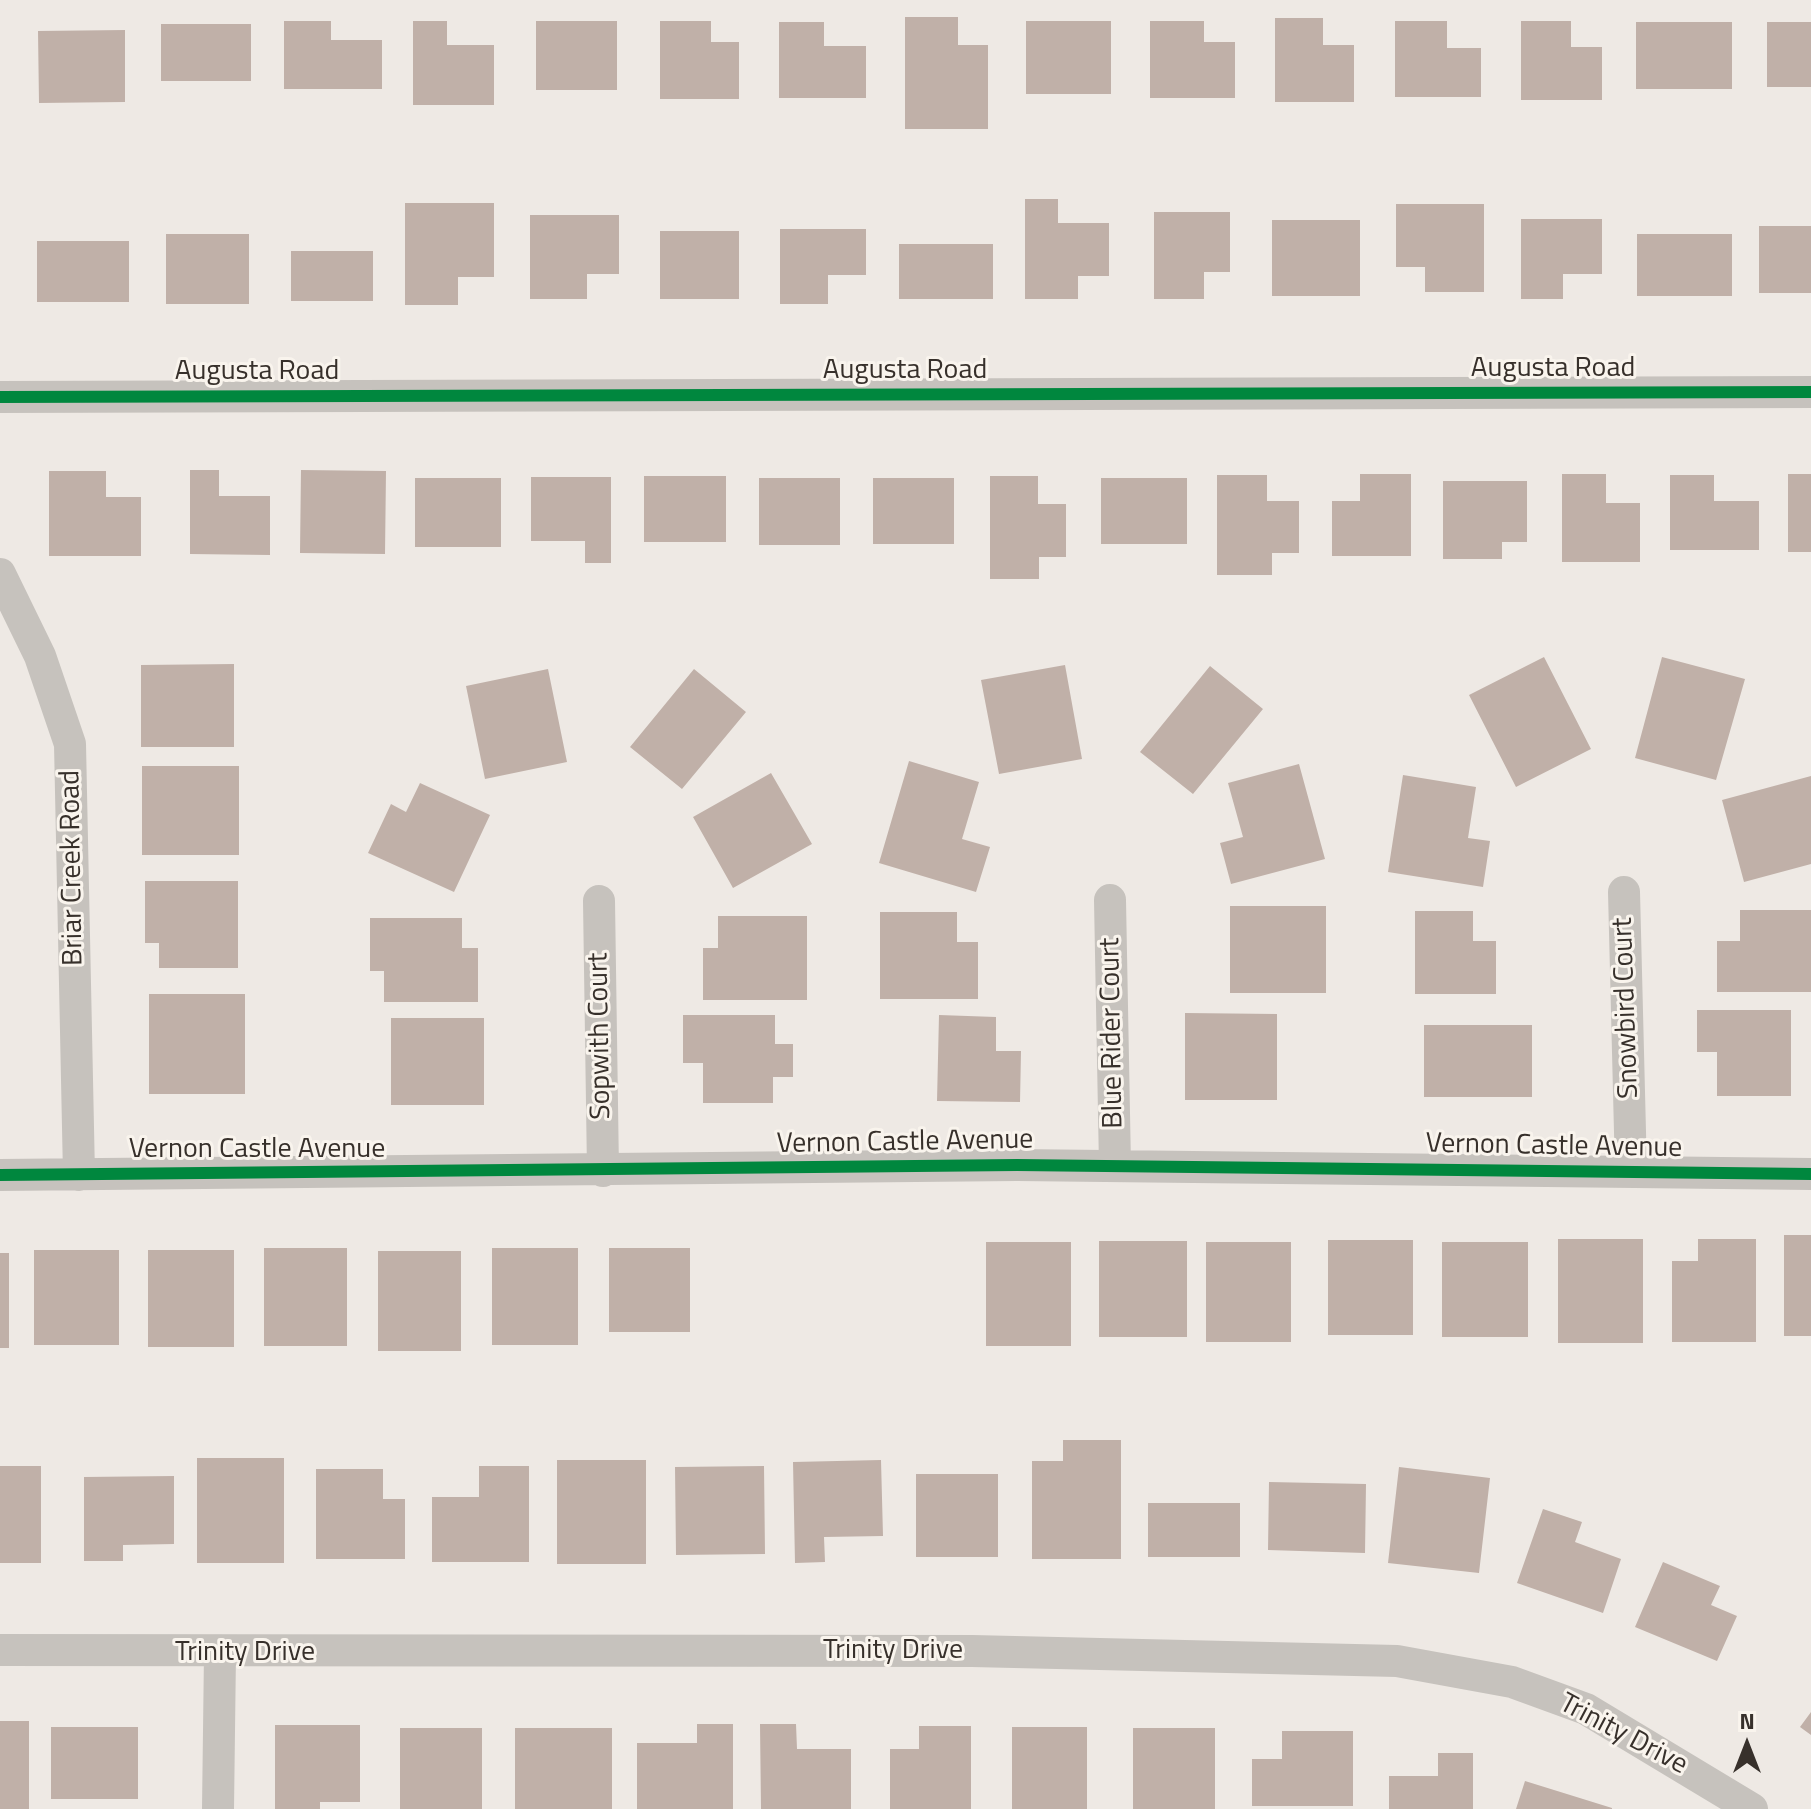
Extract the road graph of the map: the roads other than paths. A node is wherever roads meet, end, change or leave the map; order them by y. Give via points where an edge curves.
1 (1811, 392) edge
2 (0, 397) edge
3 (0, 574) edge
4 (1624, 892) dead end
5 (1110, 900) dead end
6 (599, 901) dead end
7 (1115, 1166) junction
8 (603, 1171) junction
9 (1631, 1172) junction
10 (1811, 1174) edge
11 (0, 1175) edge
12 (79, 1175) junction
13 (0, 1650) edge
14 (220, 1653) junction
15 (218, 1809) edge
16 (1752, 1809) edge

1 - 2 street, Augusta Road
3 - 12 street, Briar Creek Road via 40,656 70,744
4 - 9 street, Snowbird Court
5 - 7 street, Blue Rider Court
6 - 8 street, Sopwith Court
7 - 8 street, Vernon Castle Avenue
7 - 9 street, Vernon Castle Avenue
8 - 12 street, Vernon Castle Avenue
9 - 10 street, Vernon Castle Avenue
11 - 12 street, Vernon Castle Avenue
13 - 14 street, Trinity Drive
14 - 15 street
14 - 16 street, Trinity Drive via 972,1651 1397,1661 1512,1682 1586,1709

